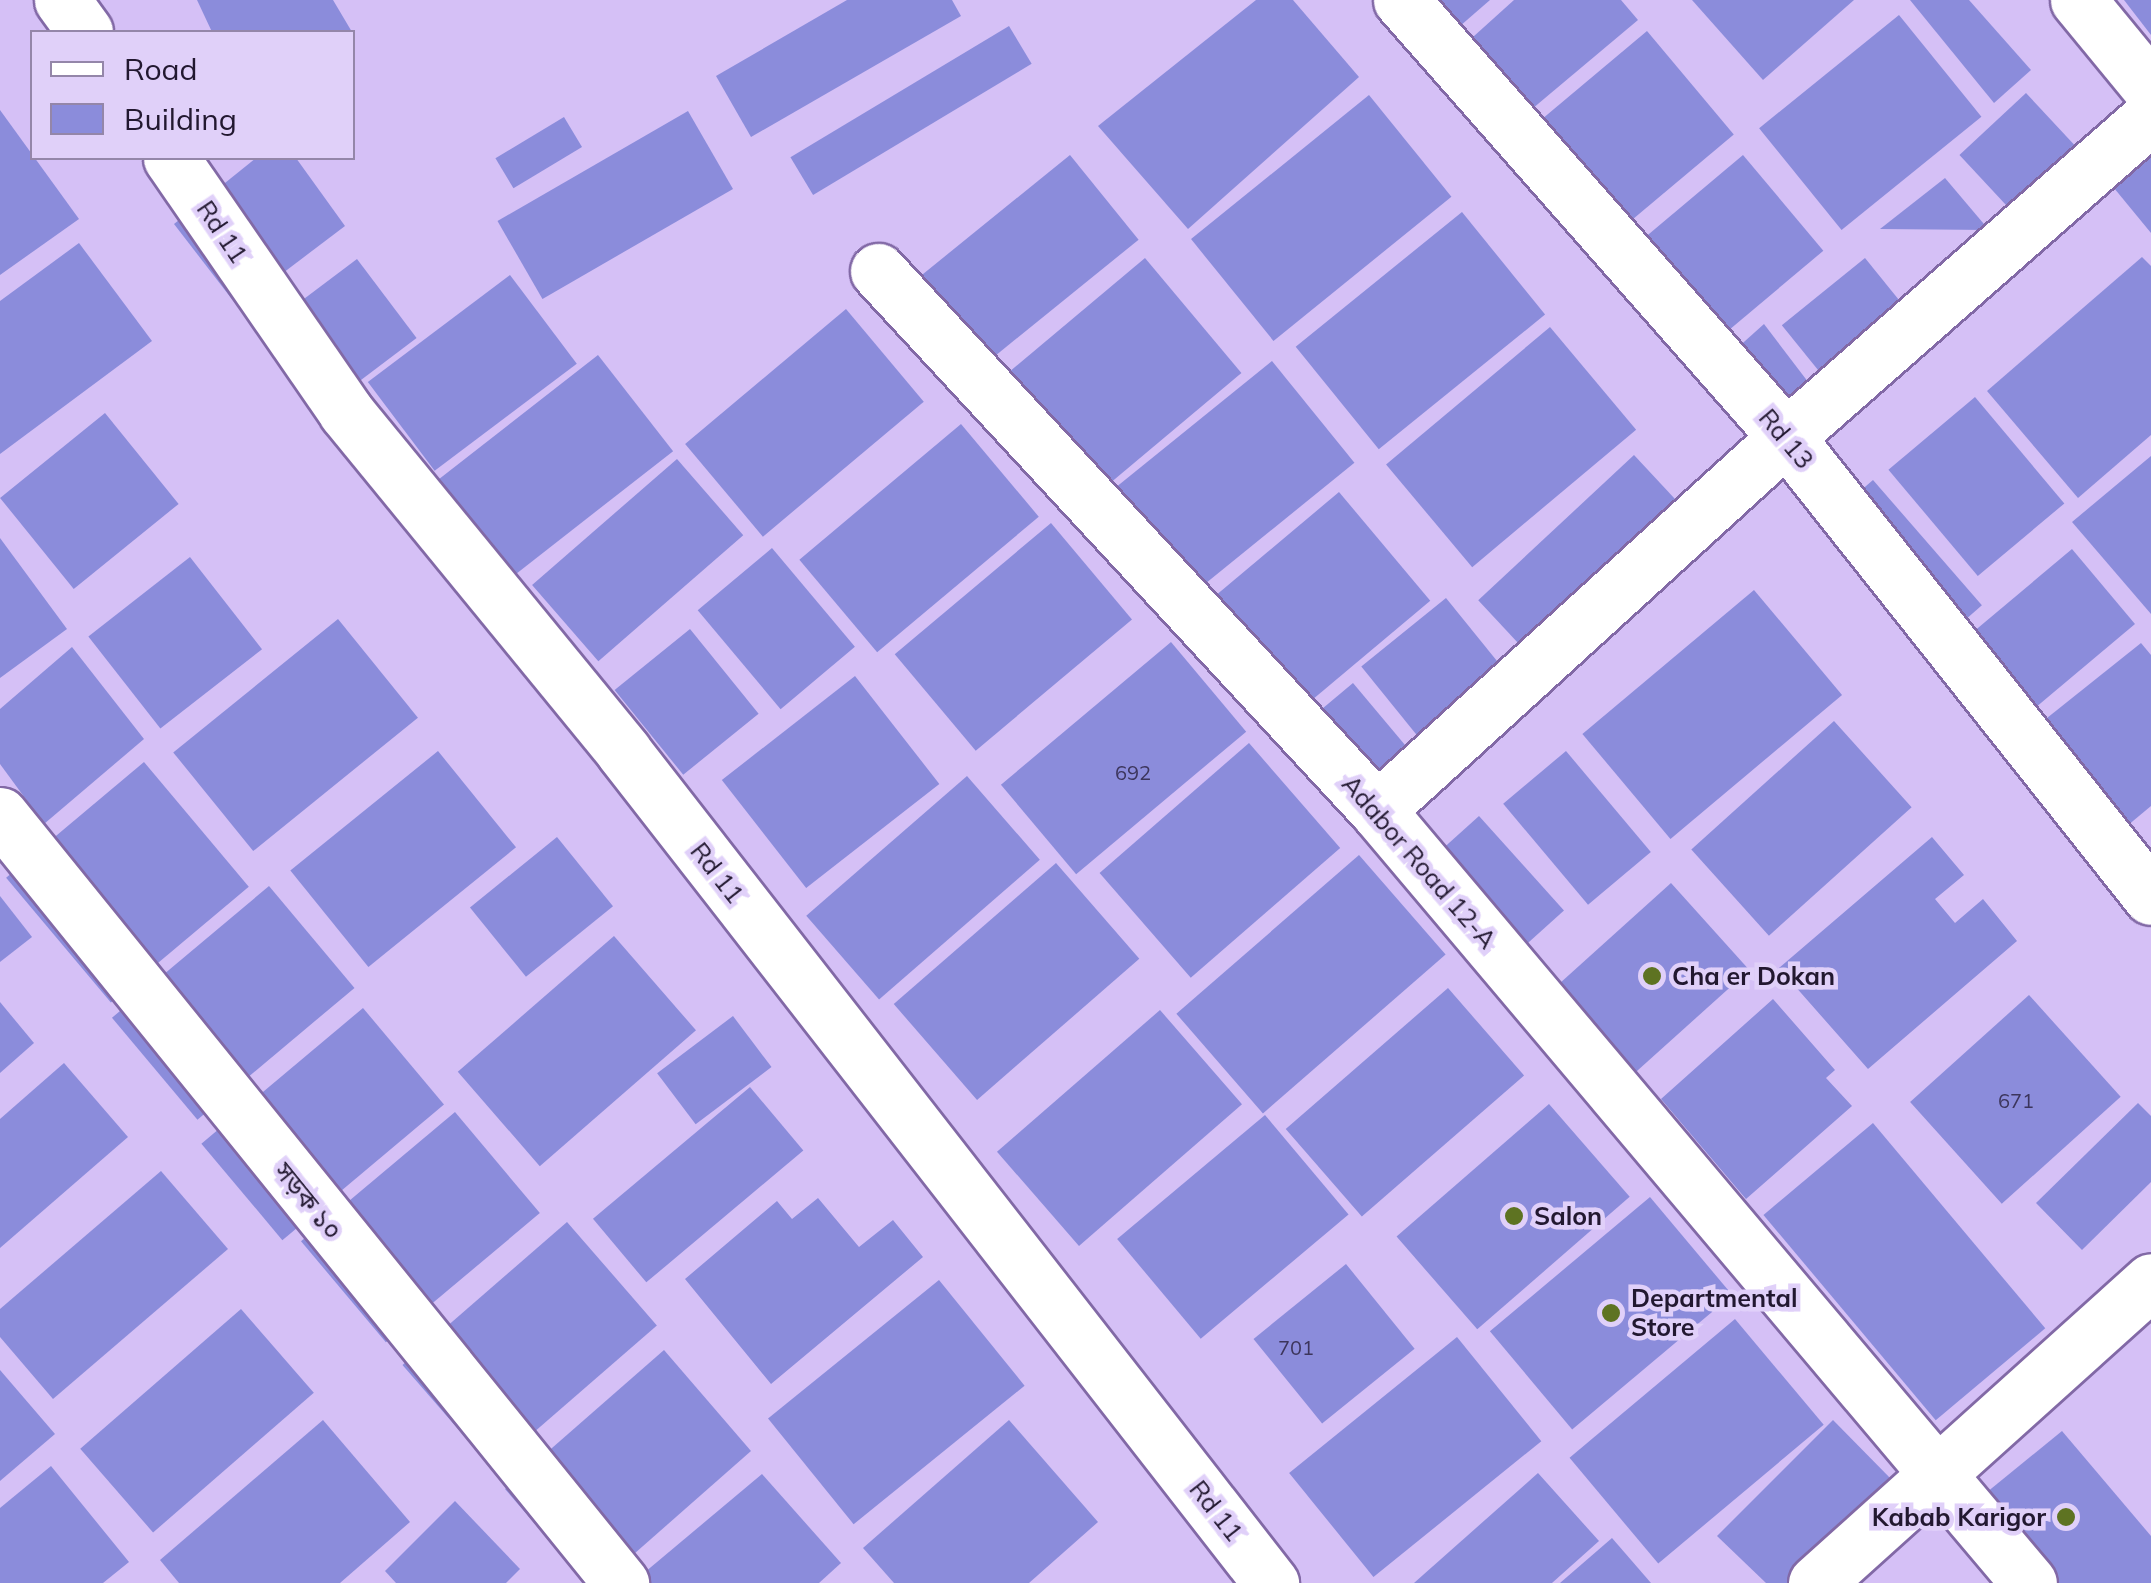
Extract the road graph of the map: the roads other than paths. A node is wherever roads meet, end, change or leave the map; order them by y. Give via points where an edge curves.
1 (62, 0) edge
2 (1401, 0) edge
3 (2078, 0) edge
4 (84, 30) edge
5 (2151, 90) edge
6 (2151, 116) edge
7 (172, 160) edge
8 (878, 271) dead end
9 (1786, 436) junction
10 (1376, 810) junction
11 (0, 814) edge
12 (2151, 897) edge
13 (2151, 1281) edge
14 (1938, 1474) junction
15 (621, 1583) edge
16 (1271, 1583) edge
17 (1816, 1583) edge
18 (2028, 1583) edge

1 - 4 street
2 - 9 street, Rd 13
3 - 5 street
6 - 9 street
7 - 16 street, Rd 11 via 346,412 623,751
8 - 10 street, Adabor Road 12-A
9 - 10 street
9 - 12 street, Rd 13
10 - 14 street, Adabor Road 12-A
11 - 15 street, সড়ক ১০
13 - 14 street
14 - 17 street
14 - 18 street, Adabor Road 12-A

